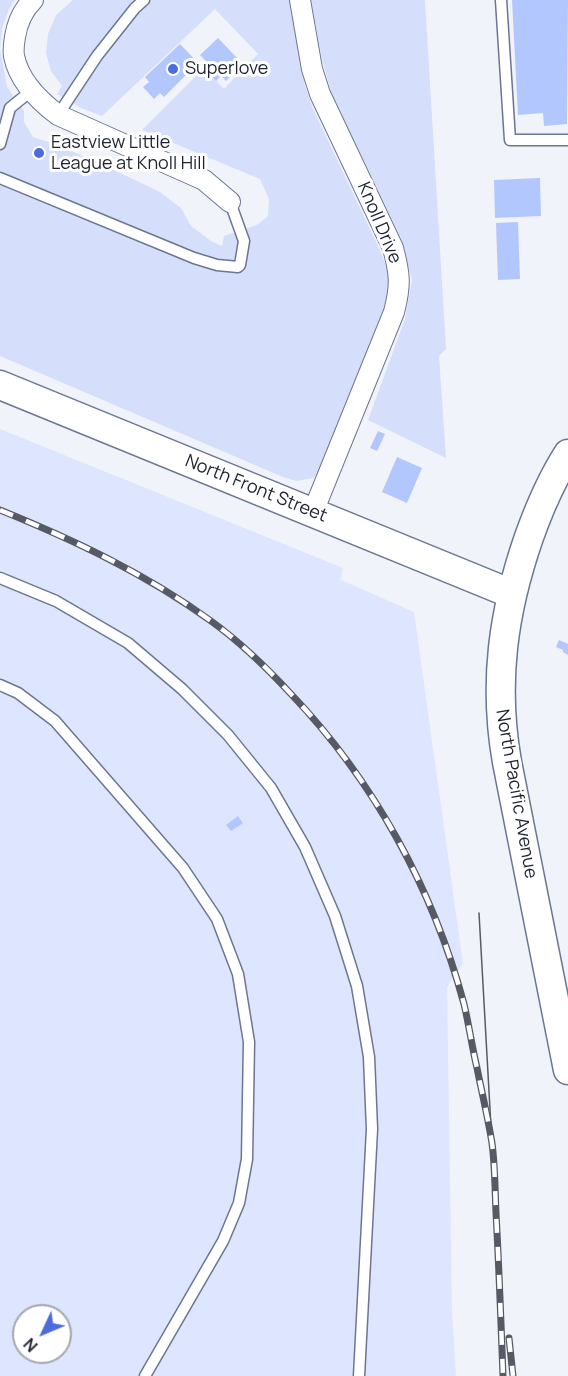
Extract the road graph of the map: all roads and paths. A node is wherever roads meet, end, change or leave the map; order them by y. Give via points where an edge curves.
1 (33, 0) edge
2 (144, 0) edge
3 (300, 0) edge
4 (501, 0) edge
5 (31, 91) junction
6 (58, 115) junction
7 (568, 140) edge
8 (0, 144) edge
9 (0, 178) edge
10 (230, 202) joint
11 (0, 384) edge
12 (568, 454) edge
13 (313, 512) junction
14 (0, 578) edge
15 (512, 594) junction
16 (0, 685) edge
17 (568, 1071) edge
18 (145, 1376) edge
19 (359, 1376) edge

1 - 5 street via 16,28 13,54
2 - 6 lane via 98,56
3 - 13 street, Knoll Drive via 320,94 393,248 399,271 394,312
4 - 7 lane via 510,140
5 - 6 street
5 - 8 lane via 10,108
6 - 10 street via 204,180
9 - 10 lane via 194,258 238,267 244,241
11 - 13 main road, North Front Street
12 - 15 main road, North Pacific Avenue via 533,527
13 - 15 main road, North Front Street
14 - 19 lane via 56,601 128,643 182,688 228,735 271,788 305,847 335,916 357,986 369,1057 372,1129
15 - 17 main road, North Pacific Avenue via 501,666 502,724
16 - 18 lane via 18,693 55,721 183,868 217,919 238,974 249,1042 247,1159 239,1203 223,1241

